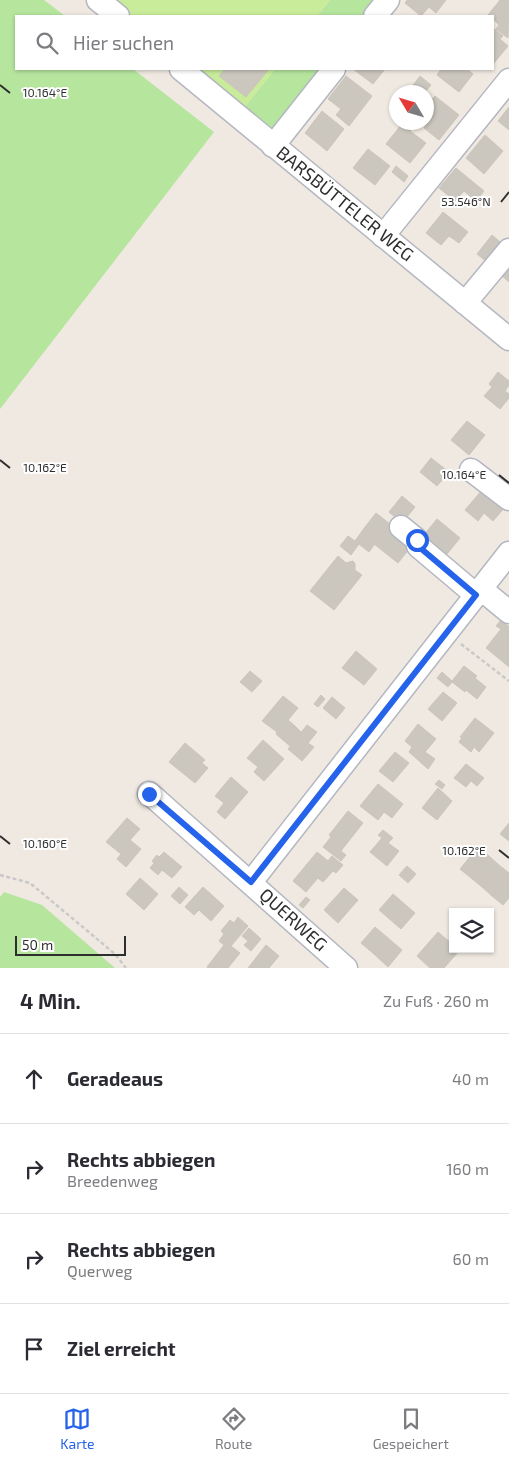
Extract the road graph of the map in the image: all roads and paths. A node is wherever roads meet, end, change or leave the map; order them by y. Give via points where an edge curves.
1 (98, 0) edge
2 (388, 0) edge
3 (117, 15) edge
4 (376, 15) edge
5 (182, 70) edge
6 (333, 70) edge
7 (509, 80) edge
8 (273, 146) junction
9 (383, 236) junction
10 (509, 250) edge
11 (465, 303) junction
12 (509, 339) edge
13 (471, 470) dead end
14 (509, 499) edge
15 (401, 527) dead end
16 (509, 553) edge
17 (479, 592) junction
18 (509, 612) edge
19 (447, 633) junction
20 (509, 682) edge
21 (149, 794) dead end
22 (0, 875) edge
23 (251, 882) junction
24 (126, 968) edge
25 (346, 968) edge

1 - 3 street
2 - 4 street
5 - 8 street, BARSBÜTTELER WEG
6 - 8 street
7 - 9 street
8 - 9 street, BARSBÜTTELER WEG
9 - 11 street, BARSBÜTTELER WEG
10 - 11 street
11 - 12 street, BARSBÜTTELER WEG
13 - 14 street
15 - 17 street via 417,540 418,546
16 - 17 street
17 - 18 street
17 - 19 street
19 - 20 path
19 - 23 street
21 - 23 street, QUERWEG
22 - 24 path via 30,883 115,954
23 - 25 street, QUERWEG

